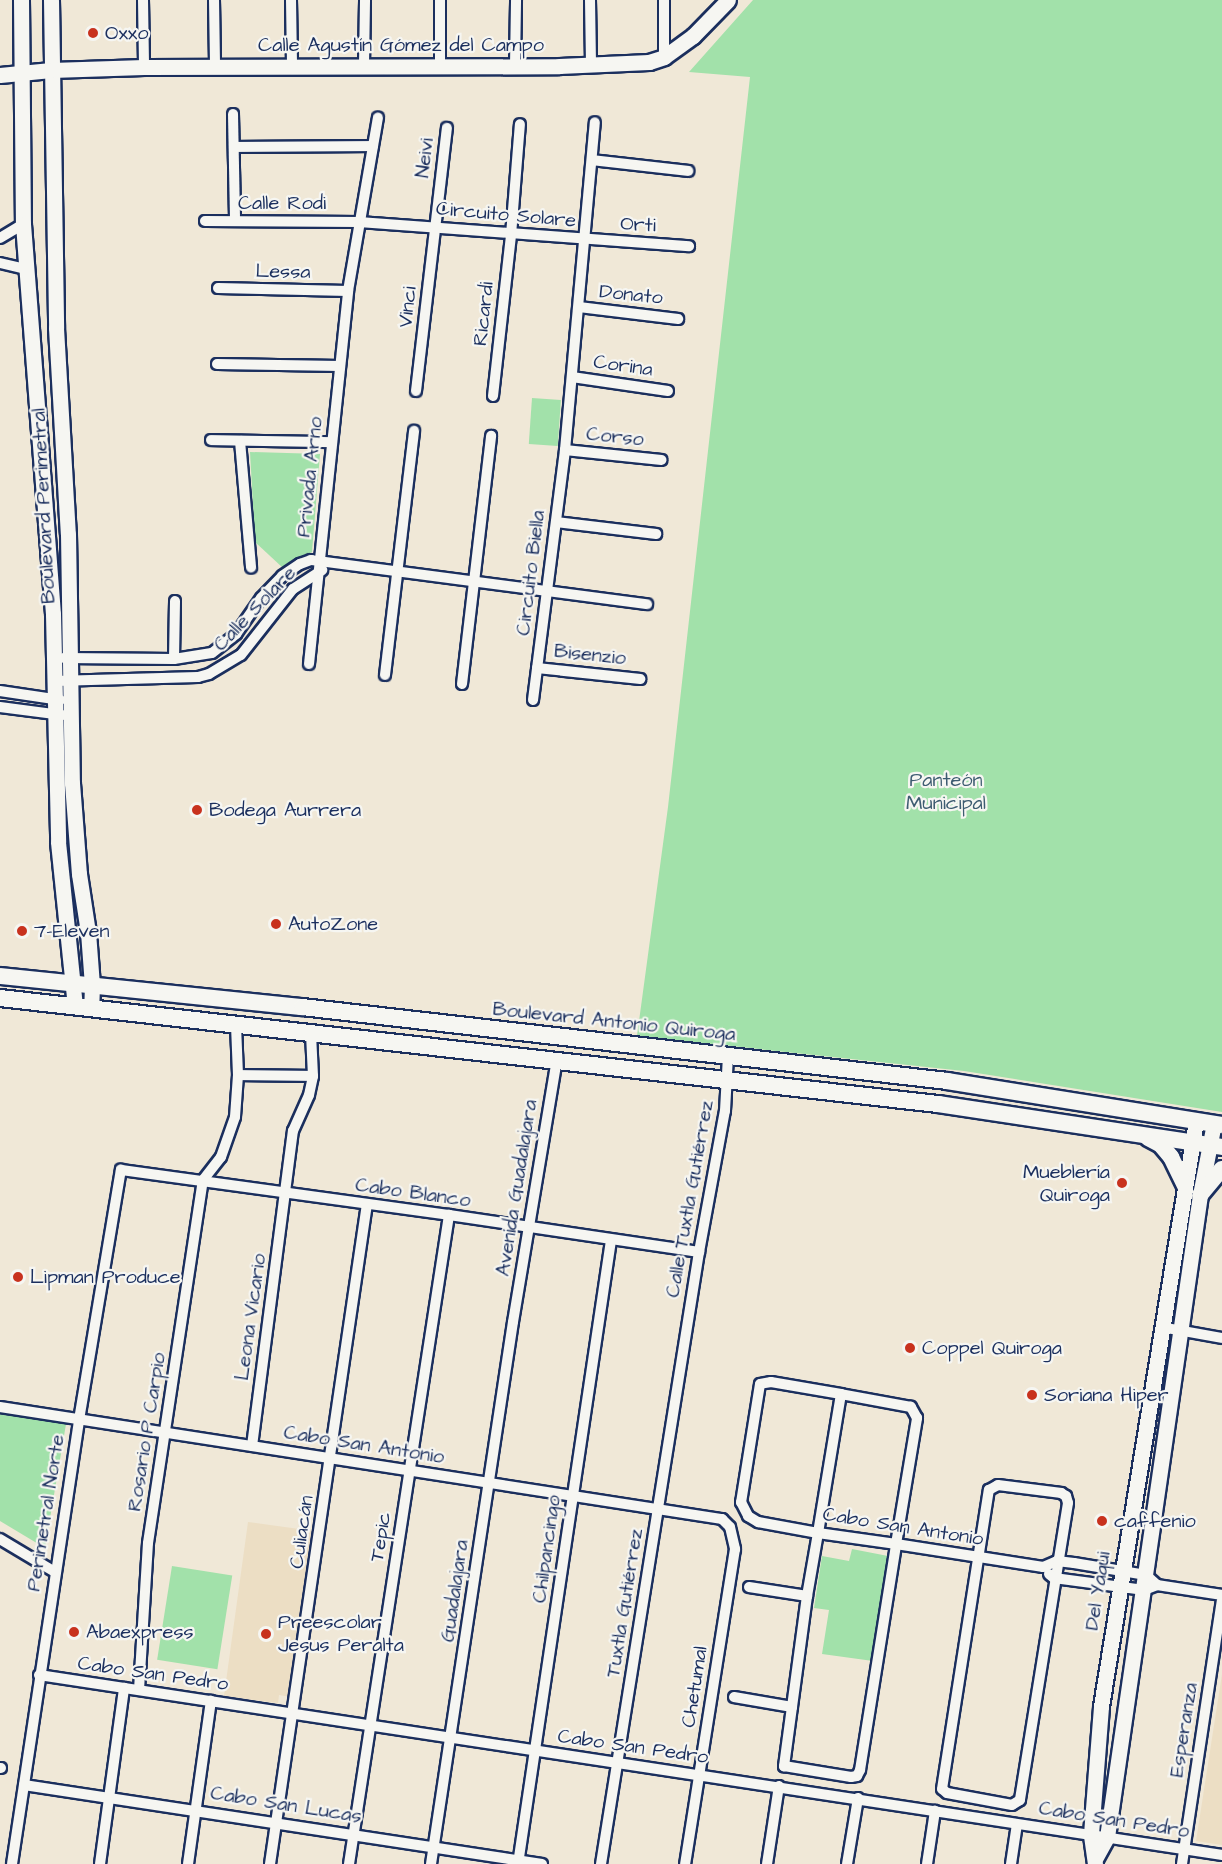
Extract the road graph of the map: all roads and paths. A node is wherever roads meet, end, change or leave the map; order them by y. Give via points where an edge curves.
1 (21, 0) edge
2 (51, 0) edge
3 (142, 0) edge
4 (214, 0) edge
5 (291, 0) edge
6 (365, 0) edge
7 (440, 0) edge
8 (516, 0) edge
9 (591, 0) edge
10 (664, 0) edge
11 (728, 0) edge
12 (664, 57) junction
13 (364, 65) junction
14 (591, 65) junction
15 (214, 66) junction
16 (292, 66) junction
17 (440, 66) junction
18 (516, 66) junction
19 (144, 67) junction
20 (51, 70) junction
21 (21, 72) junction
22 (0, 75) edge
23 (233, 114) dead end
24 (378, 118) dead end
25 (595, 122) dead end
26 (519, 124) dead end
27 (447, 128) dead end
28 (373, 146) junction
29 (234, 147) junction
30 (592, 160) junction
31 (688, 171) dead end
32 (205, 221) dead end
33 (235, 221) junction
34 (359, 222) junction
35 (23, 224) junction
36 (435, 228) junction
37 (511, 235) junction
38 (0, 238) edge
39 (585, 240) junction
40 (689, 246) dead end
41 (0, 263) edge
42 (27, 275) junction
43 (55, 280) junction
44 (218, 288) dead end
45 (348, 291) junction
46 (579, 307) junction
47 (678, 319) dead end
48 (217, 364) dead end
49 (340, 366) junction
50 (572, 377) junction
51 (416, 391) dead end
52 (669, 391) dead end
53 (493, 396) dead end
54 (414, 431) dead end
55 (490, 436) dead end
56 (211, 440) dead end
57 (240, 441) junction
58 (331, 442) junction
59 (565, 450) junction
60 (661, 460) dead end
61 (47, 516) junction
62 (556, 522) junction
63 (68, 534) junction
64 (656, 534) dead end
65 (319, 560) junction
66 (336, 564) junction
67 (251, 568) dead end
68 (397, 571) junction
69 (318, 573) junction
70 (472, 580) junction
71 (547, 590) junction
72 (176, 601) dead end
73 (646, 604) dead end
74 (256, 605) junction
75 (271, 615) junction
76 (174, 653) junction
77 (205, 655) junction
78 (54, 658) junction
79 (71, 658) junction
80 (141, 659) junction
81 (309, 664) dead end
82 (537, 668) junction
83 (209, 674) junction
84 (385, 675) dead end
85 (141, 679) junction
86 (640, 679) dead end
87 (71, 680) junction
88 (55, 681) junction
89 (462, 684) dead end
90 (0, 691) edge
91 (534, 700) dead end
92 (0, 707) edge
93 (55, 707) junction
94 (72, 709) junction
95 (0, 976) edge
96 (74, 984) junction
97 (92, 985) junction
98 (0, 998) edge
99 (83, 1007) junction
100 (236, 1026) junction
101 (311, 1033) junction
102 (728, 1056) junction
103 (557, 1060) junction
104 (238, 1075) junction
105 (313, 1076) junction
106 (728, 1082) junction
107 (1196, 1121) junction
108 (1218, 1124) edge
109 (1142, 1134) junction
110 (1208, 1145) edge
111 (1222, 1169) edge
112 (122, 1170) joint
113 (203, 1180) junction
114 (1185, 1185) junction
115 (287, 1193) junction
116 (1200, 1195) junction
117 (367, 1204) junction
118 (449, 1215) junction
119 (528, 1228) junction
120 (611, 1240) junction
121 (699, 1252) junction
122 (513, 1322) joint
123 (1161, 1327) junction
124 (1182, 1331) junction
125 (1222, 1338) edge
126 (684, 1348) joint
127 (841, 1394) junction
128 (0, 1407) edge
129 (78, 1420) junction
130 (167, 1432) junction
131 (252, 1446) junction
132 (330, 1460) junction
133 (410, 1472) junction
134 (489, 1482) junction
135 (573, 1496) junction
136 (658, 1509) junction
137 (722, 1519) joint
138 (818, 1533) junction
139 (0, 1539) edge
140 (896, 1544) junction
141 (977, 1557) junction
142 (1057, 1561) junction
143 (1074, 1563) junction
144 (1043, 1567) junction
145 (56, 1572) junction
146 (1123, 1572) junction
147 (1054, 1578) junction
148 (1071, 1581) junction
149 (1149, 1583) junction
150 (749, 1587) dead end
151 (1120, 1587) junction
152 (1222, 1594) edge
153 (807, 1596) junction
154 (1222, 1601) edge
155 (39, 1676) junction
156 (124, 1688) junction
157 (139, 1690) junction
158 (734, 1697) dead end
159 (211, 1701) junction
160 (792, 1707) junction
161 (294, 1713) junction
162 (369, 1726) junction
163 (452, 1737) junction
164 (535, 1750) junction
165 (618, 1763) junction
166 (700, 1775) junction
167 (24, 1785) junction
168 (779, 1786) junction
169 (110, 1798) junction
170 (858, 1798) junction
171 (196, 1810) junction
172 (935, 1811) junction
173 (277, 1822) junction
174 (1017, 1824) junction
175 (353, 1834) junction
176 (1091, 1834) junction
177 (1107, 1837) junction
178 (434, 1846) junction
179 (1184, 1849) junction
180 (1222, 1855) edge
181 (1096, 1860) edge
182 (518, 1862) edge
183 (12, 1864) edge
184 (100, 1864) edge
185 (188, 1864) edge
186 (270, 1864) edge
187 (349, 1864) edge
188 (431, 1864) edge
189 (542, 1864) edge
190 (601, 1864) edge
191 (685, 1864) edge
192 (767, 1864) edge
193 (847, 1864) edge
194 (927, 1864) edge
195 (1011, 1864) edge
196 (1182, 1864) edge

1 - 21 street, Boulevard Perimetral
2 - 20 street, Boulevard Perimetral
3 - 19 street
4 - 15 street
5 - 16 street
6 - 13 street
7 - 17 street
8 - 18 street
9 - 14 street
10 - 12 street
11 - 12 street, Calle Agustín Gómez del Campo via 693,36
12 - 14 street, Calle Agustín Gómez del Campo via 650,62
13 - 16 street, Calle Agustín Gómez del Campo
13 - 17 street, Calle Agustín Gómez del Campo
14 - 18 street, Calle Agustín Gómez del Campo
15 - 16 street, Calle Agustín Gómez del Campo
15 - 19 street, Calle Agustín Gómez del Campo
17 - 18 street, Calle Agustín Gómez del Campo
19 - 20 street, Calle Agustín Gómez del Campo
20 - 21 street, Calle Agustín Gómez del Campo
20 - 43 street, Boulevard Perimetral
21 - 22 street, Calle Agustín Gómez del Campo
21 - 35 street, Boulevard Perimetral
23 - 29 street
24 - 28 street
25 - 30 street
26 - 37 street, Ricardi
27 - 36 street, Neivi
28 - 29 street
28 - 34 street
29 - 33 street
30 - 31 street
30 - 39 street
32 - 33 street, Calle Rodi
33 - 34 street, Calle Rodi
34 - 36 street, Circuito Solare
34 - 45 street
35 - 38 street
35 - 42 street, Boulevard Perimetral
36 - 37 street, Circuito Solare
36 - 51 street, Vinci
37 - 39 street, Circuito Solare
37 - 53 street, Ricardi
39 - 40 street, Orti
39 - 46 street, Circuito Solare
41 - 42 street
42 - 43 street via 38,284
42 - 61 street, Boulevard Perimetral
43 - 63 street, Boulevard Perimetral
44 - 45 street, Lessa
45 - 49 street
46 - 47 street, Donato
46 - 50 street, Circuito Solare
48 - 49 street
49 - 58 street, Privada Arno
50 - 52 street, Corina
50 - 59 street, Circuito Solare
54 - 68 street
55 - 70 street
56 - 57 street
57 - 58 street
57 - 67 street
58 - 65 street, Privada Arno
59 - 60 street, Corso
59 - 62 street, Circuito Biella
61 - 63 street
61 - 78 street, Boulevard Perimetral
62 - 64 street
62 - 71 street, Circuito Biella
63 - 79 street, Boulevard Perimetral
65 - 66 street, Calle Solare
65 - 69 street, Privada Arno
65 - 74 street, Calle Solare via 290,570
66 - 68 street, Calle Solare
66 - 69 street, Calle Solare
68 - 70 street, Calle Solare
68 - 84 street
69 - 75 street, Calle Solare via 293,589
69 - 81 street, Privada Arno
70 - 71 street, Calle Solare
70 - 89 street
71 - 73 street, Calle Solare
71 - 82 street, Circuito Biella
72 - 76 street
74 - 75 street
74 - 77 street, Calle Solare via 228,642
75 - 83 street, Calle Solare via 241,655
76 - 77 street, Calle Solare
76 - 80 street, Calle Solare
77 - 83 street
78 - 79 street, Calle Solare
78 - 88 street, Boulevard Perimetral
79 - 80 street, Calle Solare
79 - 87 street, Boulevard Perimetral
80 - 85 street
82 - 86 street, Bisenzio
82 - 91 street, Circuito Biella
83 - 85 street, Calle Solare
85 - 87 street, Calle Solare
87 - 88 street, Calle Solare
87 - 94 street, Boulevard Perimetral
88 - 93 street, Boulevard Perimetral
90 - 93 street
92 - 93 street
93 - 94 street
93 - 94 street
93 - 96 street, Boulevard Perimetral via 58,842
94 - 97 street, Boulevard Perimetral via 74,820
95 - 96 main road, Boulevard Antonio Quiroga
96 - 97 main road, Boulevard Antonio Quiroga
96 - 99 street, Boulevard Perimetral
97 - 99 street, Boulevard Perimetral
97 - 102 main road, Boulevard Antonio Quiroga
98 - 99 main road
99 - 100 main road
100 - 101 main road
100 - 104 street
101 - 103 main road
101 - 105 street, Leona Vicario
102 - 106 street, Calle Tuxtla Gutiérrez
102 - 107 main road, Boulevard Antonio Quiroga via 947,1081
103 - 106 main road
103 - 119 street, Avenida Guadalajara
104 - 105 street
104 - 113 street via 233,1129 222,1157
105 - 115 street, Leona Vicario via 293,1131
106 - 109 main road via 938,1104
106 - 121 street, Calle Tuxtla Gutiérrez
107 - 108 main road, Boulevard Antonio Quiroga
107 - 110 street, Del Yaqui
108 - 110 street, Del Yaqui
109 - 110 main road
109 - 114 main road via 1161,1145
110 - 114 street, Del Yaqui
110 - 116 street, Del Yaqui
111 - 116 main road
112 - 113 street, Cabo Blanco
112 - 129 street, Perimetral Norte
113 - 115 street, Cabo Blanco
113 - 130 street, Rosario P Carpio
114 - 123 street, Del Yaqui
115 - 117 street, Cabo Blanco
115 - 131 street, Leona Vicario
116 - 124 street, Del Yaqui
117 - 118 street, Cabo Blanco
117 - 132 street, Culiacán
118 - 119 street, Cabo Blanco
118 - 133 street, Tepic
119 - 120 street, Cabo Blanco
119 - 122 street, Avenida Guadalajara
120 - 121 street, Cabo Blanco
120 - 135 street, Chilpancingo
121 - 126 street, Calle Tuxtla Gutiérrez
122 - 134 street, Guadalajara
123 - 124 street
123 - 146 street, Del Yaqui
124 - 125 street
124 - 149 street, Del Yaqui
126 - 136 street, Tuxtla Gutiérrez
127 - 138 street
127 - 138 street, Cabo San Antonio via 771,1382 760,1384 741,1502 748,1516 758,1522
127 - 140 street via 911,1407 915,1411
128 - 129 street, Cabo San Antonio
129 - 130 street, Cabo San Antonio
129 - 145 street, Perimetral Norte
130 - 131 street, Cabo San Antonio
130 - 157 street, Rosario P Carpio via 146,1559
131 - 132 street, Cabo San Antonio
132 - 133 street, Cabo San Antonio
132 - 161 street, Culiacán
133 - 134 street, Cabo San Antonio
133 - 162 street, Tepic
134 - 135 street, Cabo San Antonio
134 - 163 street, Guadalajara
135 - 136 street, Cabo San Antonio
135 - 164 street, Chilpancingo
136 - 137 street, Cabo San Antonio
136 - 165 street, Tuxtla Gutiérrez
137 - 166 street, Chetumal via 730,1527 735,1549
138 - 140 street, Cabo San Antonio
138 - 153 street
139 - 145 street
140 - 141 street, Cabo San Antonio
140 - 160 street via 857,1776 784,1766
141 - 142 street via 989,1490 998,1485 1066,1496
141 - 144 street, Cabo San Antonio
141 - 147 street via 942,1789 947,1793 1012,1805 1020,1800
142 - 143 street
142 - 144 street
142 - 147 street
143 - 146 street
143 - 148 street
144 - 147 street
145 - 155 street, Perimetral Norte
146 - 149 street
146 - 151 street, Del Yaqui
147 - 148 street
148 - 151 street
149 - 151 street
149 - 152 street
149 - 177 street, Del Yaqui
150 - 153 street
151 - 176 street, Del Yaqui via 1099,1725
153 - 160 street
154 - 179 street, Esperanza
155 - 156 street, Cabo San Pedro
155 - 167 street, Perimetral Norte
156 - 157 street, Cabo San Pedro
156 - 169 street
157 - 159 street, Cabo San Pedro
158 - 160 street
159 - 161 street, Cabo San Pedro
159 - 171 street
161 - 162 street, Cabo San Pedro
161 - 173 street, Culiacán
162 - 163 street, Cabo San Pedro
162 - 175 street, Tepic
163 - 164 street, Cabo San Pedro
163 - 178 street, Guadalajara
164 - 165 street, Cabo San Pedro
164 - 182 street, Chilpancingo
165 - 166 street, Cabo San Pedro
165 - 190 street, Tuxtla Gutiérrez
166 - 168 street, Cabo San Pedro
166 - 191 street, Chetumal
167 - 169 street, Cabo San Lucas
167 - 183 street, Perimetral Norte
168 - 170 street, Cabo San Pedro
168 - 192 street
169 - 171 street, Cabo San Lucas
169 - 184 street
170 - 172 street, Cabo San Pedro
170 - 193 street
171 - 173 street, Cabo San Lucas
171 - 185 street
172 - 174 street, Cabo San Pedro
172 - 194 street
173 - 175 street, Cabo San Lucas
173 - 186 street, Culiacán
174 - 176 street, Cabo San Pedro
174 - 195 street
175 - 178 street, Cabo San Lucas
175 - 187 street, Tepic
176 - 177 street, Cabo San Pedro
176 - 181 street, Del Yaqui
177 - 179 street, Cabo San Pedro
177 - 181 street, Del Yaqui
178 - 182 street, Cabo San Lucas
178 - 188 street, Guadalajara
179 - 180 street, Cabo San Pedro
179 - 196 street, Esperanza
182 - 189 street, Cabo San Lucas

